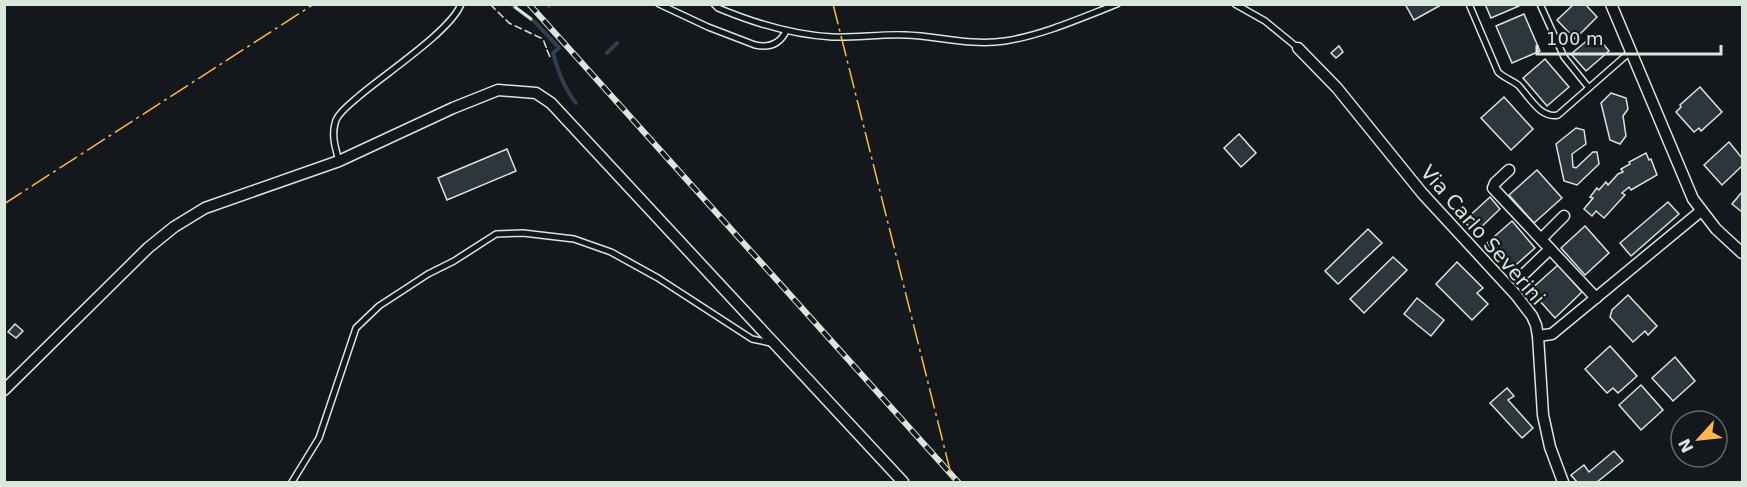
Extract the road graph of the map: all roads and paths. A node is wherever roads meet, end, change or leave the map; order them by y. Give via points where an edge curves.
1 (461, 4) edge
2 (659, 4) edge
3 (1117, 4) edge
4 (1235, 4) edge
5 (1469, 4) edge
6 (1540, 4) edge
7 (1611, 4) edge
8 (714, 6) edge
9 (786, 31) junction
10 (1298, 48) joint
11 (1630, 52) junction
12 (1589, 88) junction
13 (339, 161) junction
14 (1509, 170) dead end
15 (1701, 211) junction
16 (1564, 216) dead end
17 (1541, 239) junction
18 (1550, 249) junction
19 (1743, 254) edge
20 (1525, 273) dead end
21 (1596, 298) junction
22 (1538, 336) junction
23 (773, 344) junction
24 (4, 390) edge
25 (292, 483) edge
26 (903, 483) edge
27 (1563, 483) edge

1 - 13 lane via 438,33 337,118 333,134
2 - 9 lane via 755,45 775,44
3 - 9 lane via 1039,32 996,42 904,35 831,37
4 - 10 lane via 1265,21
5 - 12 lane via 1498,72 1517,84 1546,114 1558,115
6 - 12 lane via 1564,57
7 - 11 street
8 - 9 lane
10 - 22 street, Via Carlo Severini via 1337,88 1416,186 1516,294 1532,316
11 - 12 lane
11 - 15 street
13 - 23 street via 498,90 536,93 551,103
13 - 24 street via 205,208 174,227
14 - 17 street via 1492,188
15 - 19 street
15 - 21 street
16 - 17 street
17 - 18 street
18 - 20 street
18 - 21 street
21 - 22 street via 1552,334
22 - 27 street, Via Carlo Severini via 1543,415
23 - 25 lane via 752,339 611,252 574,239 496,234 379,306 356,328 319,438
23 - 26 street

